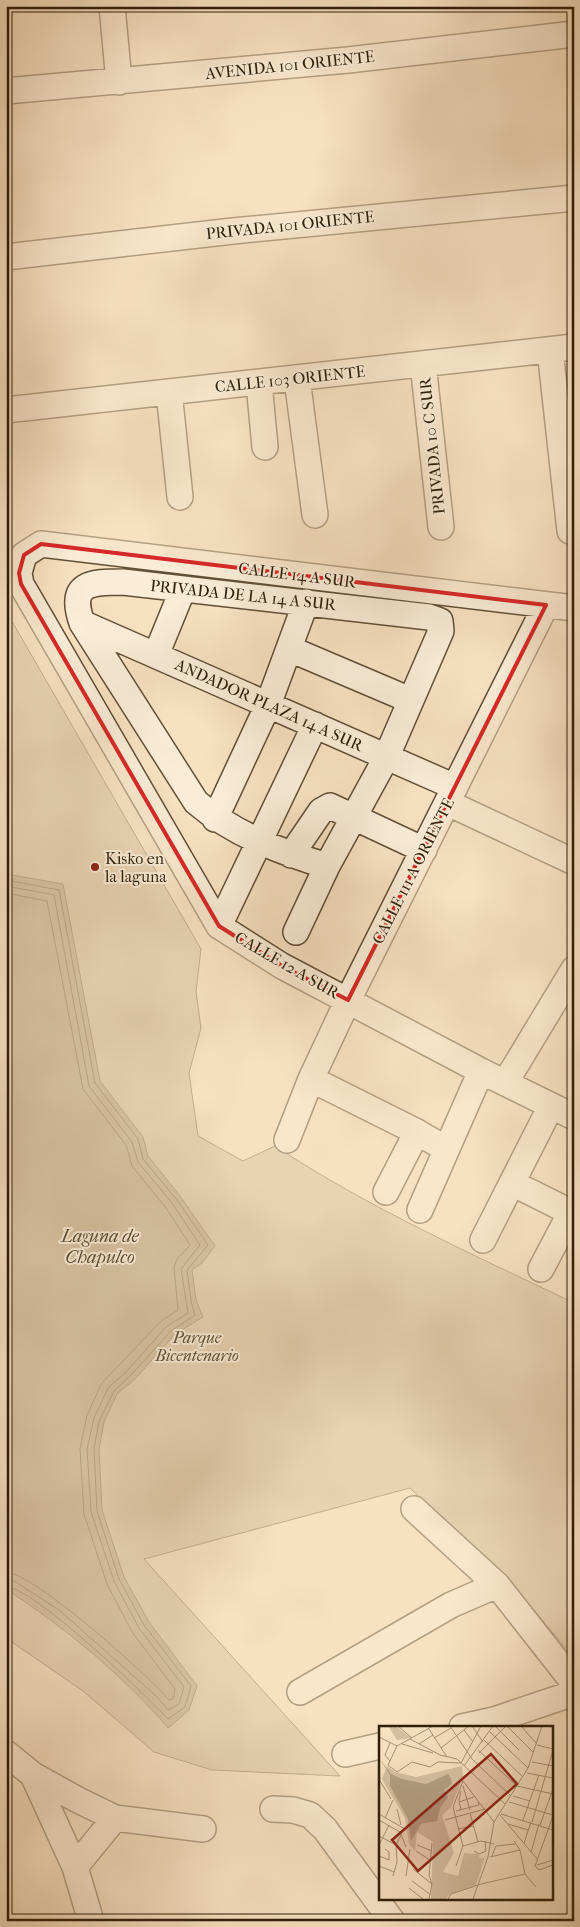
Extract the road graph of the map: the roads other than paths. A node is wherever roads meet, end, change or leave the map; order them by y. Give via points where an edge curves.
1 (112, 6) edge
2 (574, 34) edge
3 (119, 82) junction
4 (6, 90) edge
5 (574, 198) edge
6 (6, 257) edge
7 (562, 349) edge
8 (423, 364) junction
9 (297, 379) junction
10 (259, 384) junction
11 (169, 392) junction
12 (6, 410) edge
13 (265, 447) dead end
14 (180, 498) dead end
15 (315, 515) dead end
16 (441, 527) dead end
17 (570, 531) dead end
18 (24, 555) joint
19 (183, 589) junction
20 (306, 602) junction
21 (546, 605) junction
22 (574, 608) edge
23 (82, 623) junction
24 (290, 649) junction
25 (156, 655) junction
26 (410, 700) junction
27 (268, 705) junction
28 (316, 725) junction
29 (386, 758) junction
30 (451, 795) junction
31 (356, 817) junction
32 (216, 819) junction
33 (260, 840) junction
34 (424, 850) junction
35 (291, 855) junction
36 (574, 862) edge
37 (327, 866) junction
38 (219, 926) junction
39 (296, 932) dead end
40 (574, 969) edge
41 (348, 1000) junction
42 (481, 1071) junction
43 (311, 1079) junction
44 (505, 1083) junction
45 (551, 1106) junction
46 (574, 1117) edge
47 (417, 1132) junction
48 (287, 1140) dead end
49 (446, 1149) junction
50 (512, 1183) junction
51 (386, 1192) dead end
52 (420, 1210) dead end
53 (572, 1213) edge
54 (483, 1240) dead end
55 (541, 1269) dead end
56 (414, 1508) dead end
57 (497, 1585) junction
58 (574, 1683) edge
59 (300, 1692) dead end
60 (574, 1693) edge
61 (467, 1726) edge
62 (379, 1746) edge
63 (6, 1753) edge
64 (345, 1754) dead end
65 (33, 1775) junction
66 (272, 1809) dead end
67 (115, 1818) junction
68 (203, 1829) dead end
69 (75, 1867) junction
70 (92, 1921) edge
71 (392, 1921) edge

1 - 3 street
2 - 3 street, AVENIDA 101 ORIENTE
3 - 4 street, AVENIDA 101 ORIENTE
5 - 6 street, PRIVADA 101 ORIENTE via 232,230
7 - 8 street, CALLE 103 ORIENTE
7 - 17 street
8 - 9 street, CALLE 103 ORIENTE
8 - 16 street, PRIVADA 10 C SUR
9 - 10 street, CALLE 103 ORIENTE
9 - 15 street
10 - 11 street, CALLE 103 ORIENTE
10 - 13 street
11 - 12 street, CALLE 103 ORIENTE
11 - 14 street
18 - 21 street, CALLE 14 A SUR via 41,544
18 - 38 street, CALLE 12 A SUR via 18,573 21,584
19 - 20 street, PRIVADA DE LA 14 A SUR
19 - 23 street, PRIVADA DE LA 14 A SUR via 123,582 90,584 77,598
19 - 25 street
20 - 24 street
20 - 26 street, PRIVADA DE LA 14 A SUR via 440,621 441,631
21 - 22 street, CALLE 14 A SUR
21 - 30 street, CALLE 111 A ORIENTE
23 - 25 street, ANDADOR PLAZA 14 A SUR
23 - 32 street via 191,797
24 - 26 street
24 - 27 street
25 - 27 street, ANDADOR PLAZA 14 A SUR
26 - 29 street
27 - 28 street, ANDADOR PLAZA 14 A SUR
27 - 32 street
28 - 29 street, ANDADOR PLAZA 14 A SUR
28 - 33 street
29 - 30 street, ANDADOR PLAZA 14 A SUR
29 - 31 street
30 - 34 street, CALLE 111 A ORIENTE
30 - 36 street, ANDADOR PLAZA 14 A SUR
31 - 34 street
31 - 35 street via 333,806 327,807
31 - 37 street
32 - 33 street
33 - 35 street
33 - 38 street
34 - 41 street, CALLE 111 A ORIENTE
35 - 37 street
37 - 39 street
38 - 41 street, CALLE 12 A SUR via 282,966
40 - 44 street
41 - 42 street, CALLE 12 A SUR
41 - 43 street, CALLE 111 A ORIENTE
42 - 44 street, CALLE 12 A SUR
42 - 49 street
43 - 47 street
43 - 48 street, CALLE 111 A ORIENTE
44 - 45 street, CALLE 12 A SUR
45 - 46 street, CALLE 12 A SUR
45 - 50 street
47 - 49 street
47 - 51 street
49 - 52 street
50 - 53 street
50 - 54 street
53 - 55 street
56 - 57 street
57 - 58 street
57 - 59 street via 452,1605
60 - 61 street
62 - 64 street
63 - 65 street
65 - 67 street
65 - 69 street
66 - 71 street via 310,1815 325,1829
67 - 68 street
67 - 69 street
69 - 70 street

